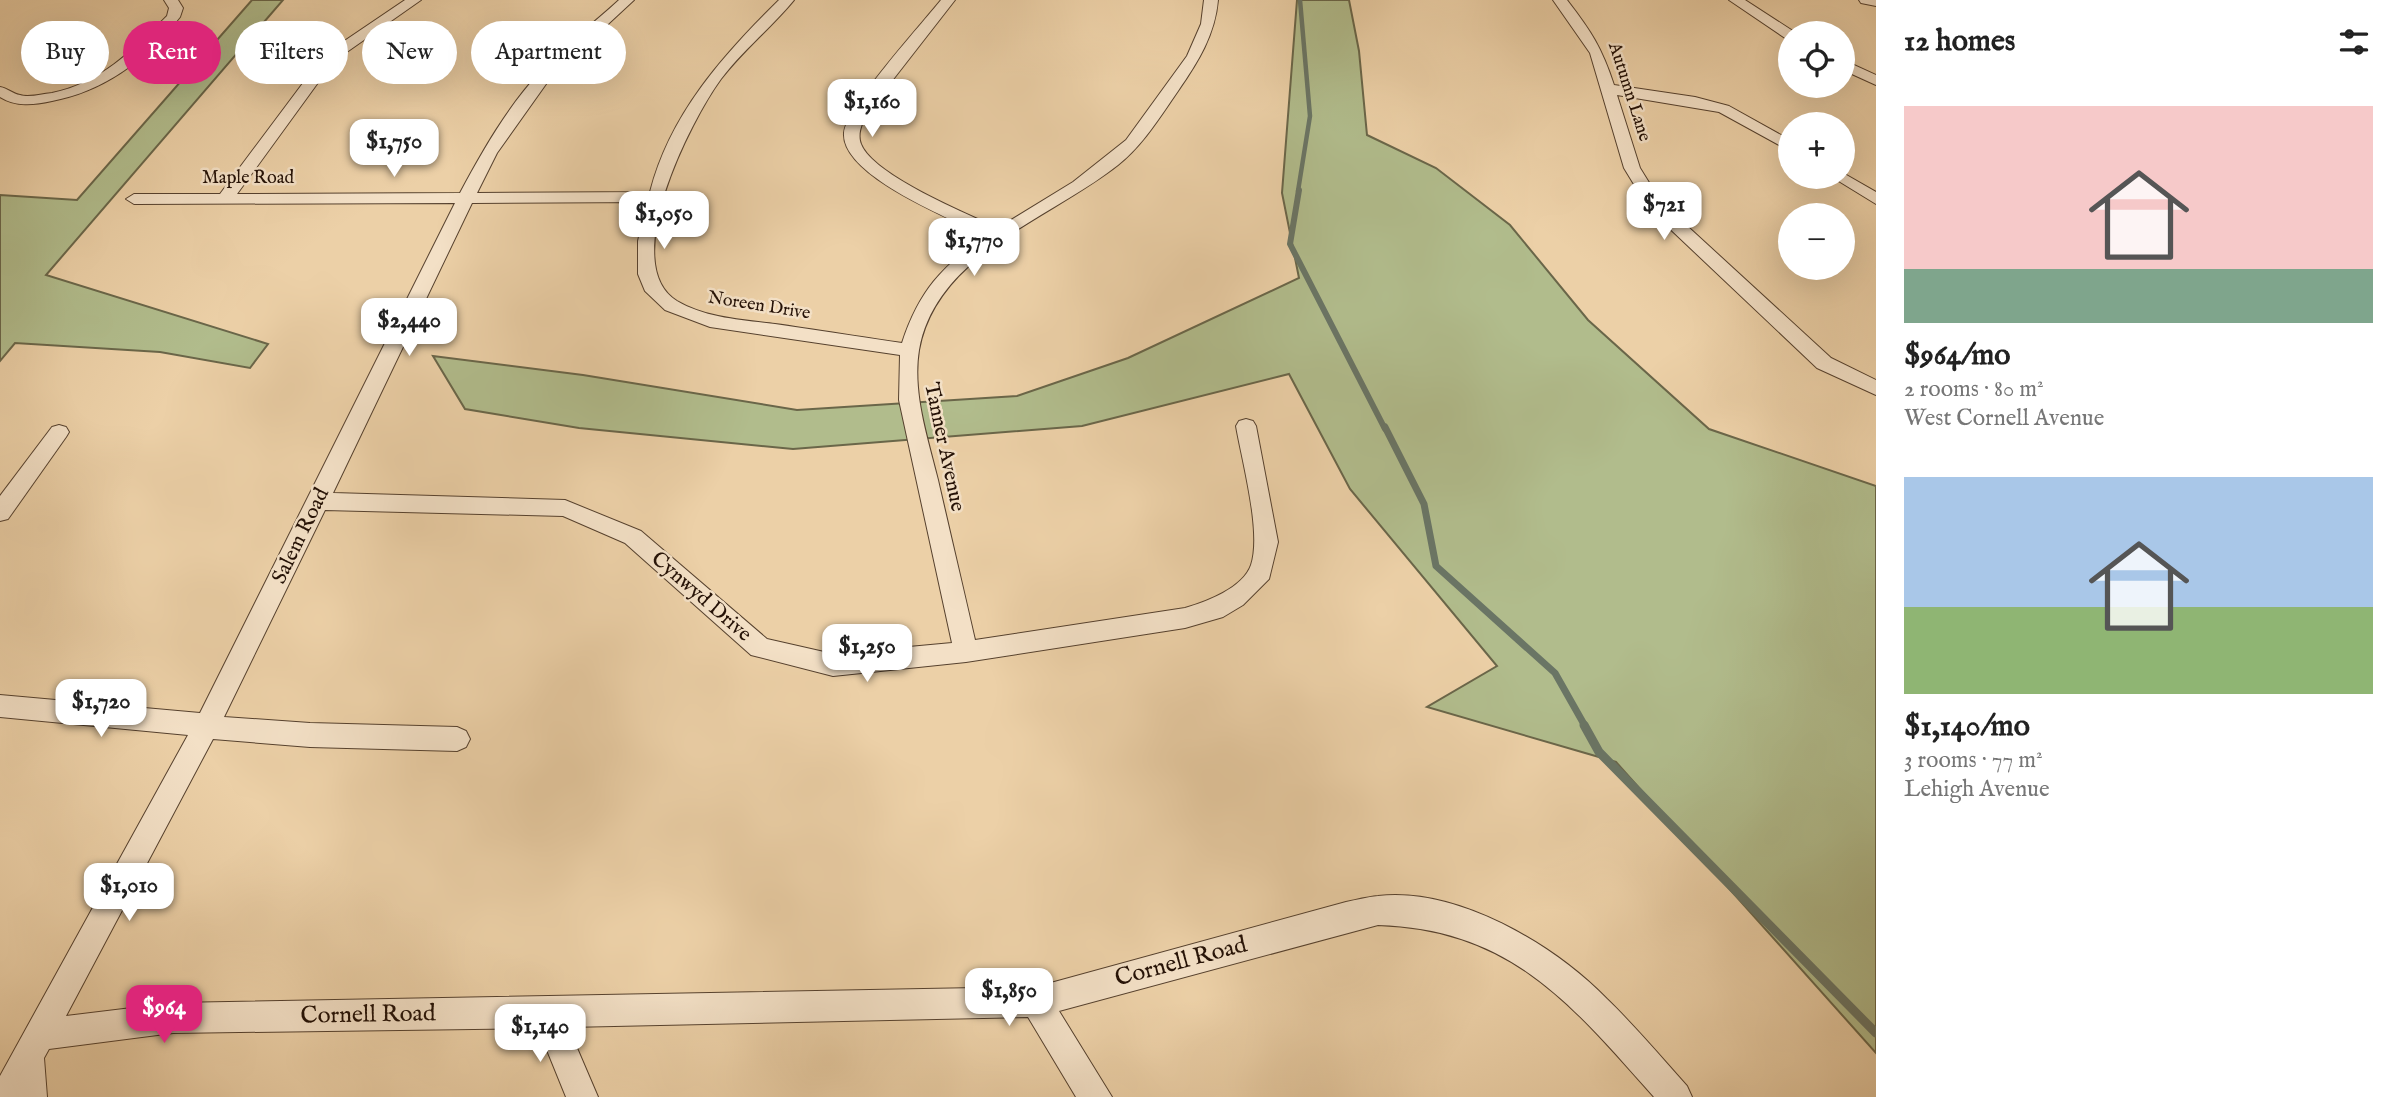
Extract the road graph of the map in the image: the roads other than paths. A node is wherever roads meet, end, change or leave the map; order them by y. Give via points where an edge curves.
1 (172, 0) edge
2 (414, 0) edge
3 (627, 0) edge
4 (787, 0) edge
5 (948, 0) edge
6 (1211, 0) edge
7 (1560, 0) edge
8 (1736, 0) edge
9 (1866, 0) edge
10 (1876, 2) edge
11 (1778, 27) edge
12 (1855, 71) edge
13 (1876, 82) edge
14 (1609, 89) junction
15 (0, 91) edge
16 (1778, 138) edge
17 (1855, 186) edge
18 (226, 197) junction
19 (465, 197) junction
20 (656, 197) junction
21 (134, 199) dead end
22 (1876, 199) edge
23 (1000, 236) junction
24 (908, 350) junction
25 (1876, 388) edge
26 (1246, 426) dead end
27 (59, 432) dead end
28 (319, 501) junction
29 (0, 513) edge
30 (966, 652) junction
31 (0, 706) edge
32 (206, 726) junction
33 (457, 739) dead end
34 (1036, 1002) junction
35 (546, 1011) junction
36 (20, 1075) edge
37 (582, 1097) edge
38 (1096, 1097) edge
39 (1676, 1097) edge

1 - 15 street via 176,8 173,17 106,80 85,90 31,100 15,99
2 - 18 street via 339,51 320,70
3 - 19 street, Salem Road via 533,89
4 - 20 street, Noreen Drive via 726,61 699,97 670,150
5 - 23 street via 860,112 852,139 861,156 879,172
6 - 23 street, Tanner Avenue via 1209,23 1197,52 1139,136 1097,173
7 - 14 street, Autumn Lane via 1592,43
8 - 11 street
9 - 10 street
12 - 13 street
14 - 16 street via 1724,109
14 - 25 street, Autumn Lane via 1632,168 1655,205 1824,363
17 - 22 street
18 - 19 street, Maple Road
18 - 21 street, Maple Road
19 - 20 street, Maple Road
19 - 28 street, Salem Road
20 - 24 street, Noreen Drive via 645,268 662,301 683,313 740,327
23 - 24 street, Tanner Avenue via 933,289 914,324
24 - 30 street, Tanner Avenue via 909,400
26 - 30 street, Cynwyd Drive via 1267,542 1261,572 1235,598 1216,610 1185,618
27 - 29 street
28 - 30 street, Cynwyd Drive via 565,508 633,537 760,648 834,665
28 - 32 street, Salem Road
31 - 32 street
32 - 33 street via 310,735
32 - 36 street, Salem Road
34 - 35 street, Cornell Road
34 - 38 street
34 - 39 street, Cornell Road via 1346,917 1378,910 1411,911 1457,921 1519,949 1557,975 1595,1008
35 - 36 street, Cornell Road via 173,1018
35 - 37 street

